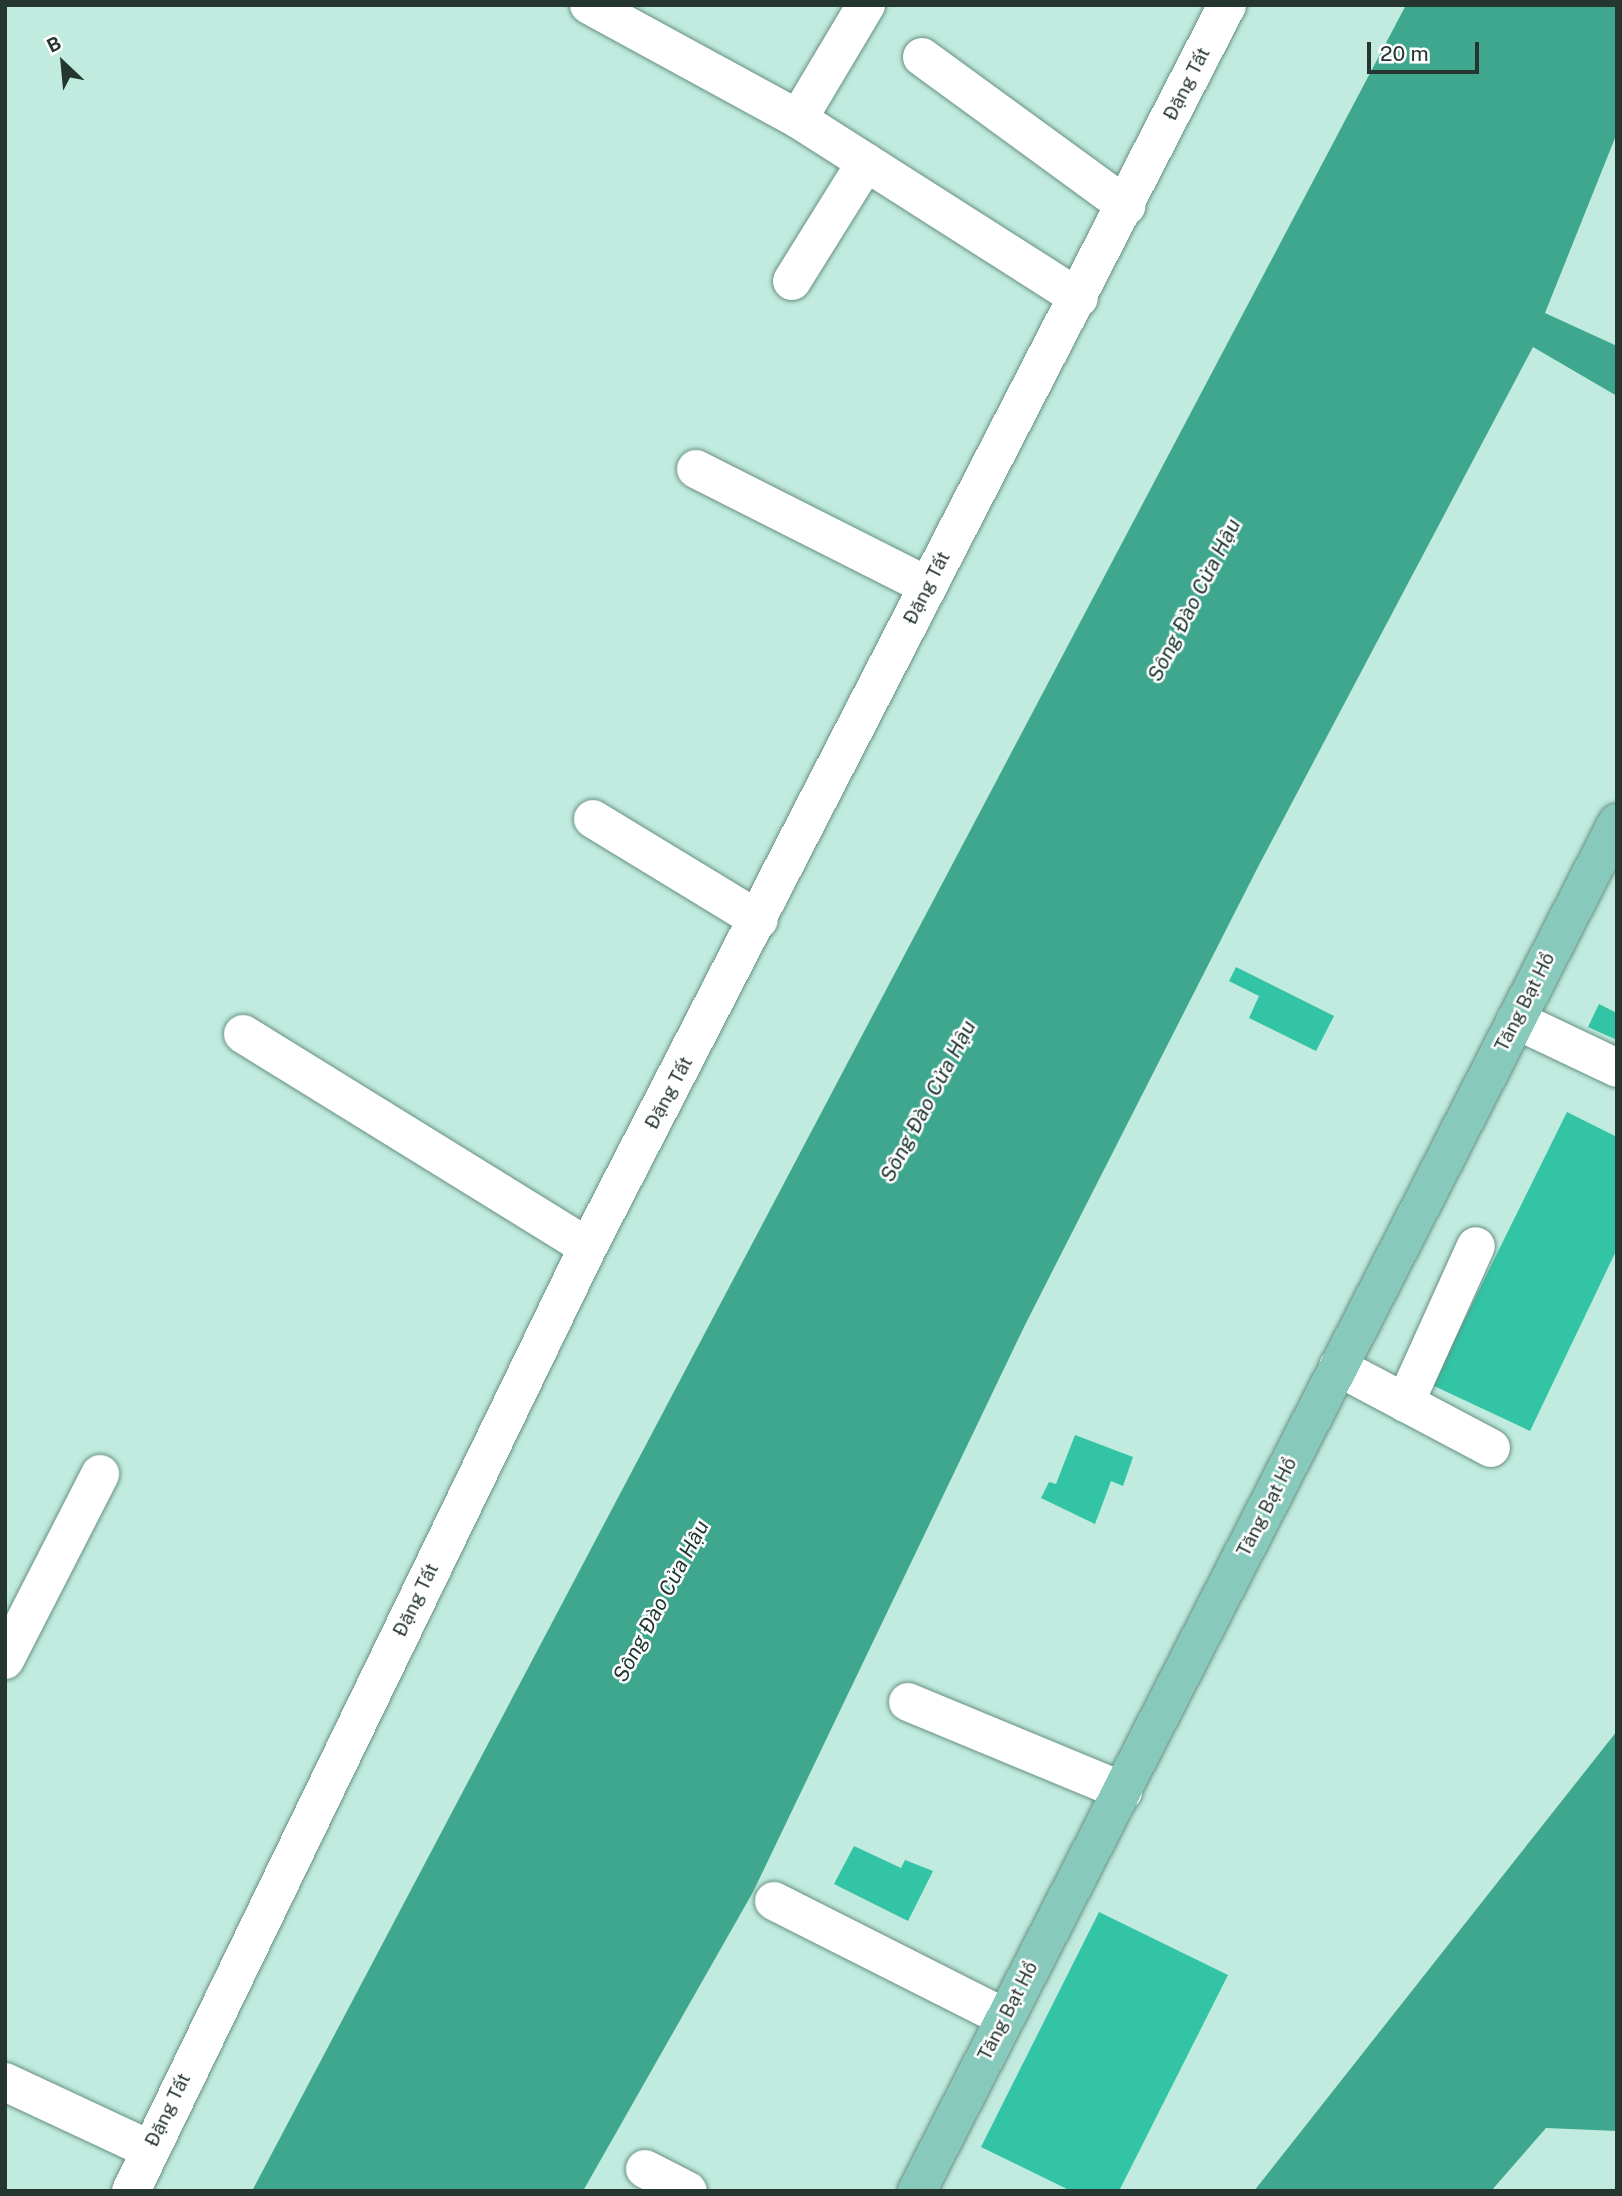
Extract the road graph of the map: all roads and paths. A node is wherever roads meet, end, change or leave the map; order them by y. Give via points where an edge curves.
1 (589, 5) edge
2 (866, 5) edge
3 (1227, 5) edge
4 (922, 57) dead end
5 (798, 119) junction
6 (866, 162) junction
7 (1126, 206) junction
8 (792, 281) dead end
9 (1079, 298) junction
10 (696, 469) dead end
11 (928, 586) junction
12 (593, 819) dead end
13 (1612, 843) edge
14 (759, 920) junction
15 (1516, 1020) junction
16 (243, 1034) dead end
17 (1617, 1068) edge
18 (1476, 1246) dead end
19 (588, 1247) junction
20 (1338, 1367) junction
21 (1405, 1403) junction
22 (1491, 1448) dead end
23 (100, 1474) dead end
24 (5, 1660) edge
25 (908, 1702) dead end
26 (1122, 1791) junction
27 (774, 1901) dead end
28 (1004, 2017) junction
29 (5, 2082) edge
30 (149, 2149) junction
31 (645, 2168) dead end
32 (131, 2191) edge
33 (688, 2191) edge
34 (917, 2191) edge

1 - 5 street
2 - 5 street
3 - 7 street, Đặng Tất
4 - 7 street
5 - 6 street
6 - 8 street
6 - 9 street
7 - 9 street, Đặng Tất
9 - 11 street, Đặng Tất
10 - 11 street
11 - 14 street, Đặng Tất
12 - 14 street
13 - 15 main road, Tăng Bạt Hổ
14 - 19 street, Đặng Tất
15 - 17 street
15 - 20 main road, Tăng Bạt Hổ
16 - 19 street
18 - 21 street
19 - 30 street, Đặng Tất
20 - 21 street
20 - 26 main road, Tăng Bạt Hổ
21 - 22 street
23 - 24 street
25 - 26 street
26 - 28 main road, Tăng Bạt Hổ
27 - 28 street
28 - 34 main road, Tăng Bạt Hổ
29 - 30 street
30 - 32 street, Đặng Tất
31 - 33 street

